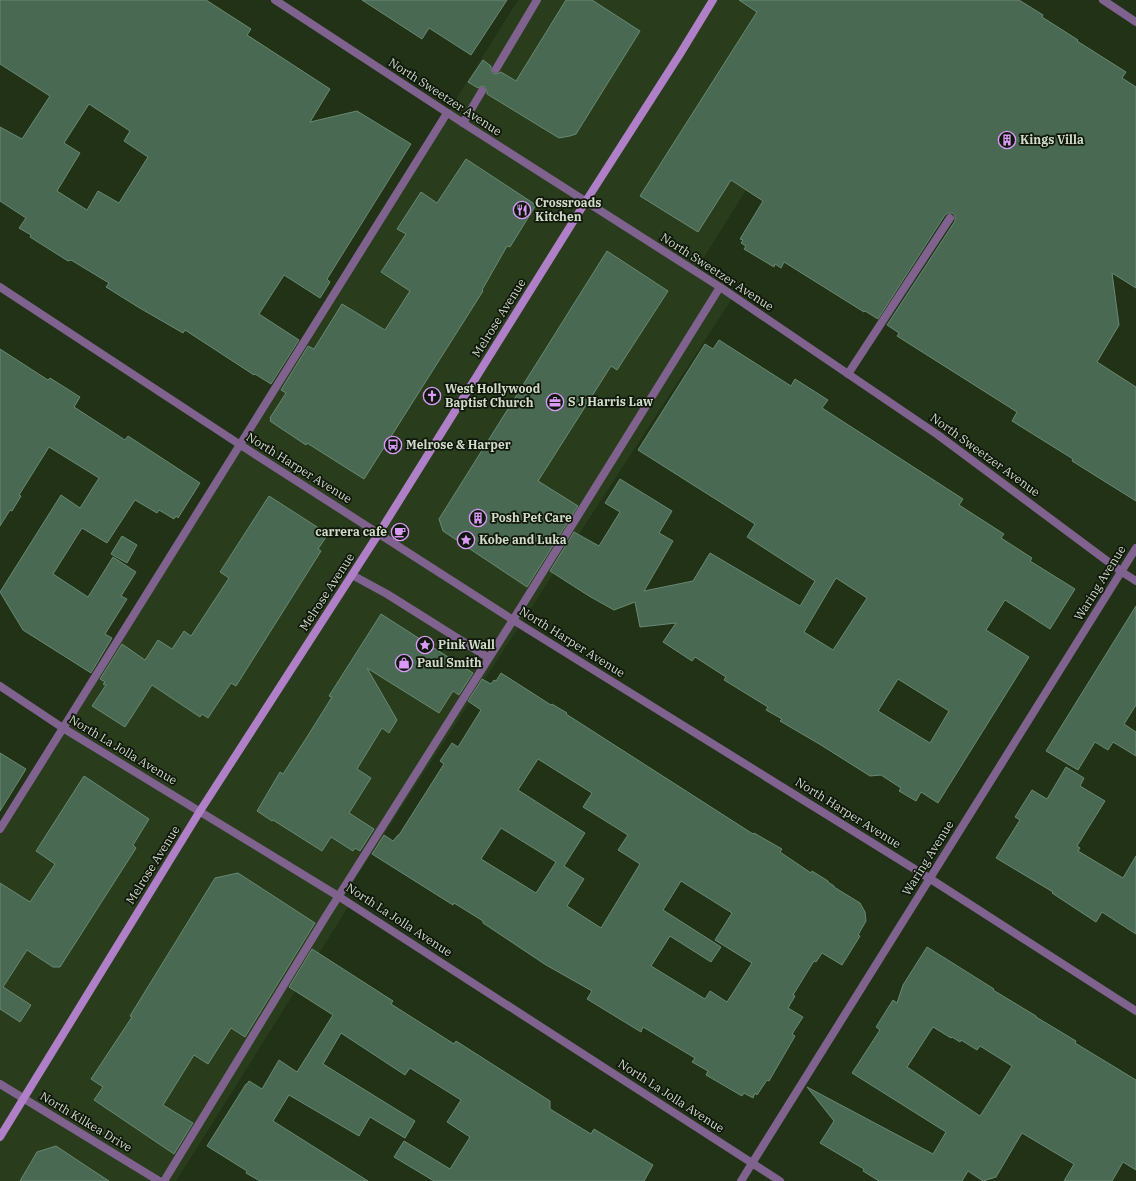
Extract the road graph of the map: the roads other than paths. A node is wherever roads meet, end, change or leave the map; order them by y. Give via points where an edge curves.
1 (275, 0) edge
2 (538, 0) edge
3 (713, 0) edge
4 (1102, 0) edge
5 (1136, 22) edge
6 (496, 69) dead end
7 (482, 91) dead end
8 (447, 113) junction
9 (463, 123) junction
10 (586, 201) junction
11 (950, 218) dead end
12 (0, 287) edge
13 (720, 287) junction
14 (848, 374) junction
15 (239, 444) junction
16 (379, 533) junction
17 (1136, 548) edge
18 (1122, 572) junction
19 (352, 575) junction
20 (1136, 581) edge
21 (513, 620) junction
22 (489, 658) junction
23 (0, 686) edge
24 (63, 728) junction
25 (200, 810) junction
26 (0, 829) edge
27 (929, 878) junction
28 (338, 896) junction
29 (1136, 1011) edge
30 (0, 1084) edge
31 (24, 1099) junction
32 (0, 1136) edge
33 (752, 1163) junction
34 (159, 1181) edge
35 (164, 1181) edge
36 (741, 1181) edge
37 (780, 1181) edge

1 - 8 street, North Sweetzer Avenue
2 - 6 street
3 - 10 main road, Melrose Avenue
4 - 5 street
7 - 9 street
8 - 9 street, North Sweetzer Avenue
8 - 15 street
9 - 10 street, North Sweetzer Avenue
10 - 13 street, North Sweetzer Avenue
10 - 16 main road, Melrose Avenue
11 - 14 street
12 - 15 street, North Harper Avenue
13 - 14 street, North Sweetzer Avenue
13 - 21 street
14 - 18 street, North Sweetzer Avenue via 938,435
15 - 16 street, North Harper Avenue
15 - 24 street
16 - 19 main road, Melrose Avenue
16 - 21 street, North Harper Avenue
17 - 18 street, Waring Avenue
18 - 20 street, North Sweetzer Avenue
18 - 27 street, Waring Avenue
19 - 22 street
19 - 25 main road, Melrose Avenue
21 - 22 street
21 - 27 street, North Harper Avenue
22 - 28 street
23 - 24 street, North La Jolla Avenue
24 - 25 street, North La Jolla Avenue
24 - 26 street
25 - 28 street, North La Jolla Avenue
25 - 31 main road, Melrose Avenue
27 - 29 street, North Harper Avenue
27 - 33 street, Waring Avenue
28 - 33 street, North La Jolla Avenue
28 - 35 street
30 - 31 street, North Kilkea Drive
31 - 32 main road, Melrose Avenue
31 - 34 street, North Kilkea Drive
33 - 36 street, Waring Avenue
33 - 37 street, North La Jolla Avenue

